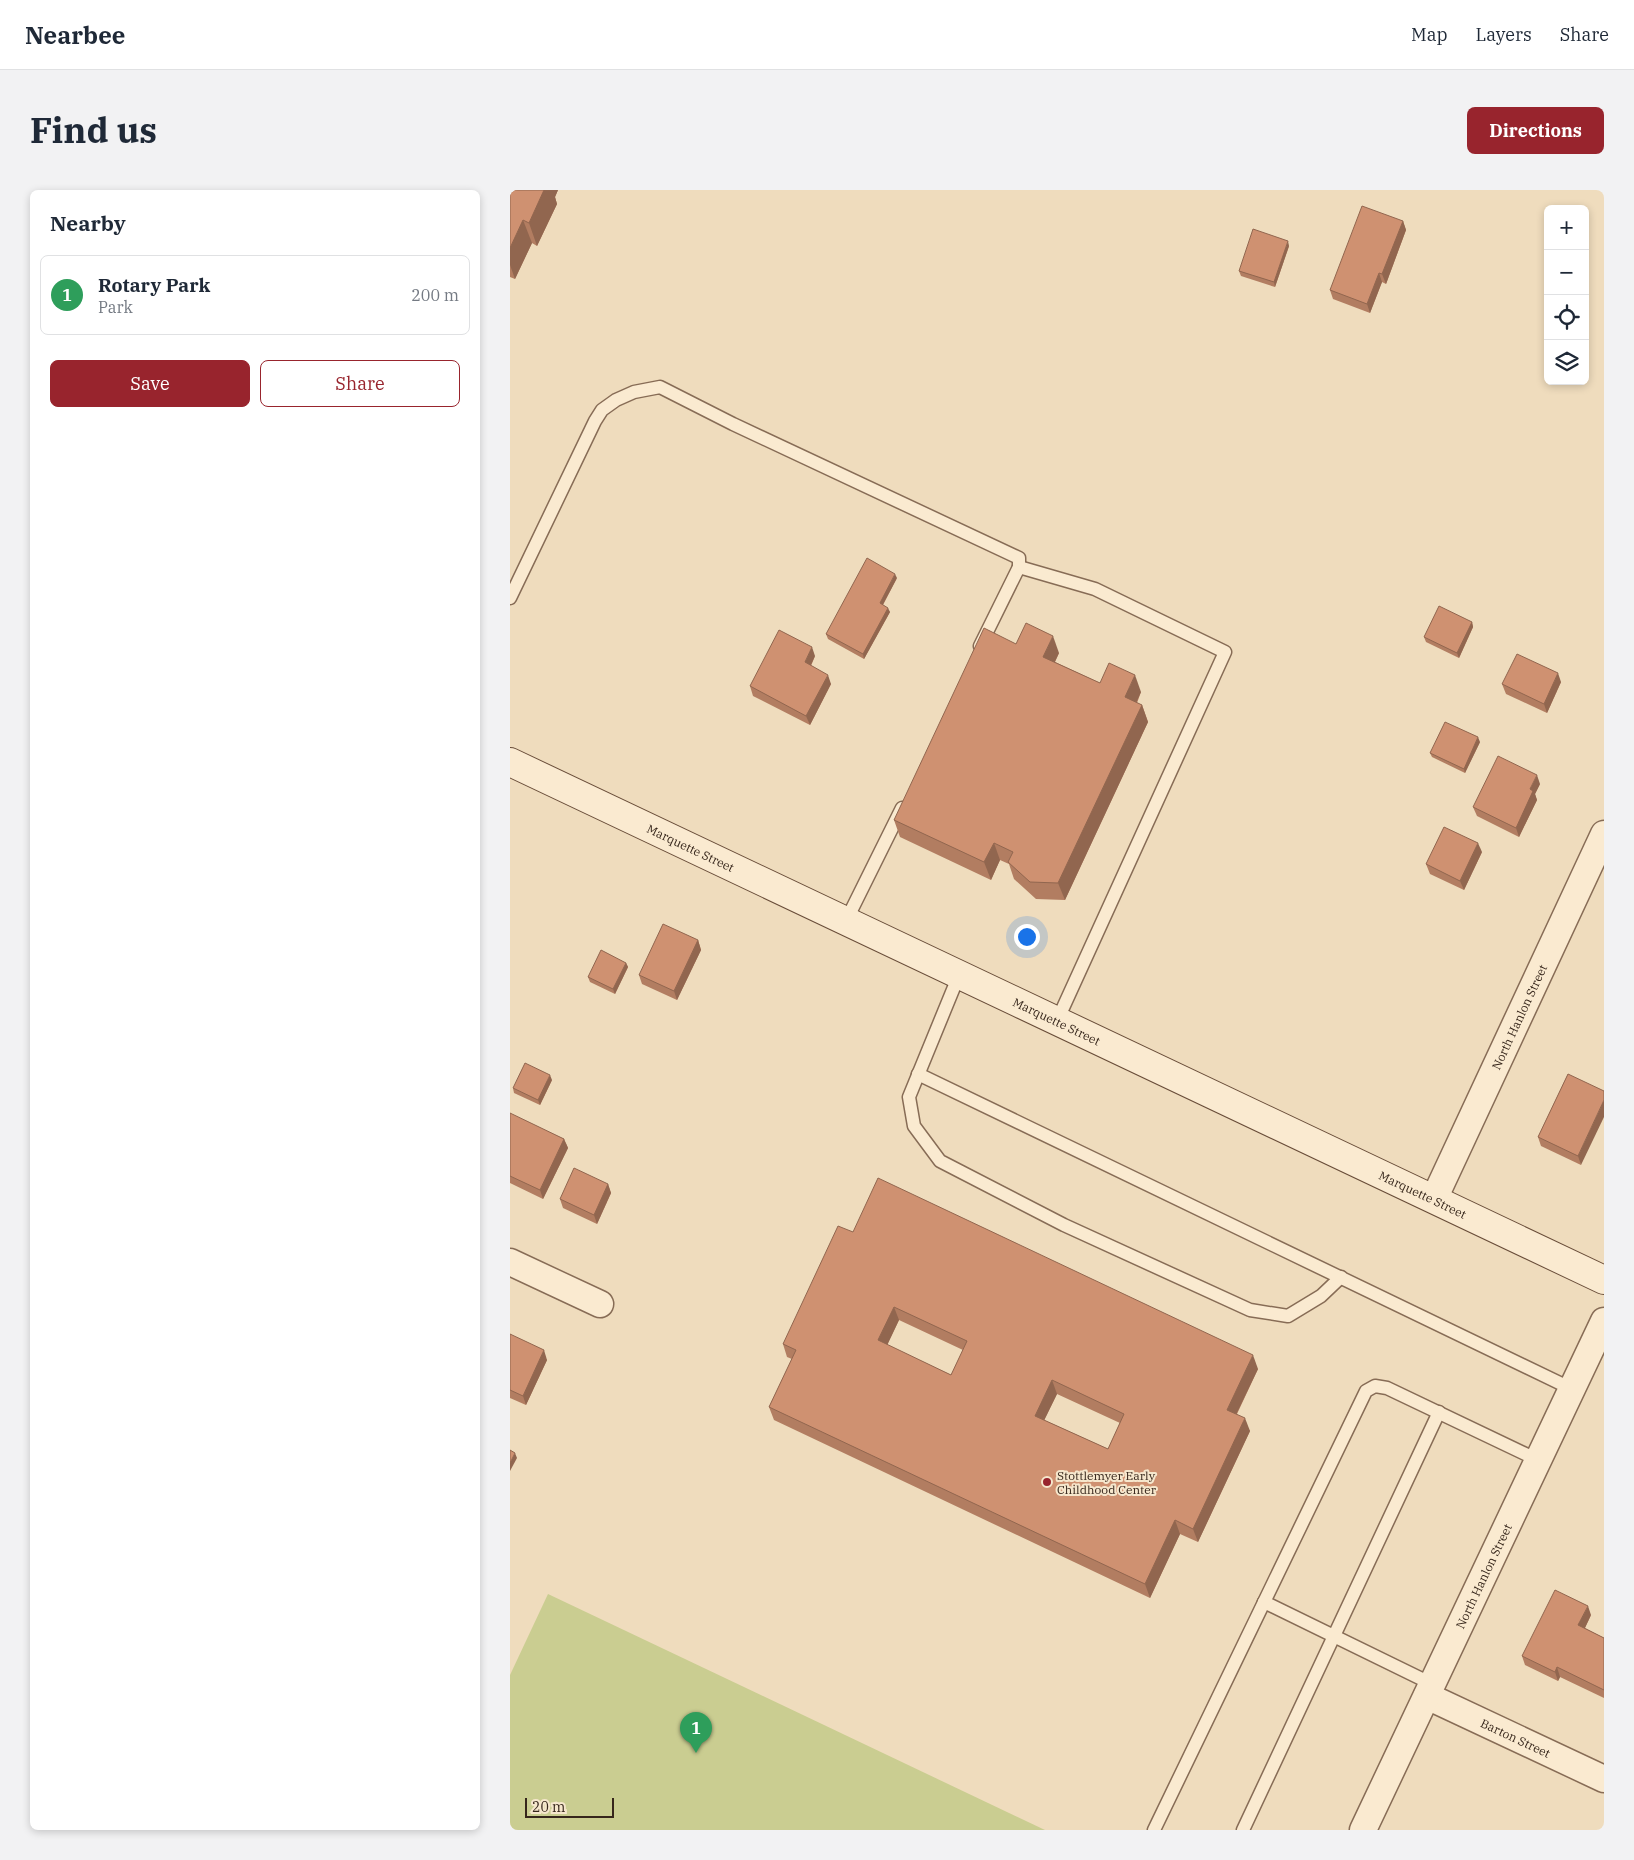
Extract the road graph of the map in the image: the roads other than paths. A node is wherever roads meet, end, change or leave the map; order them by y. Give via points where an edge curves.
1 (1019, 567) junction
2 (510, 598) edge
3 (975, 656) edge
4 (510, 762) edge
5 (905, 800) edge
6 (1604, 834) edge
7 (846, 921) junction
8 (959, 975) junction
9 (1057, 1021) junction
10 (918, 1074) junction
11 (1434, 1199) junction
12 (510, 1262) edge
13 (1341, 1277) junction
14 (1604, 1280) edge
15 (600, 1304) dead end
16 (1604, 1321) edge
17 (1572, 1389) junction
18 (1439, 1412) junction
19 (1538, 1460) junction
20 (1264, 1602) junction
21 (1334, 1637) junction
22 (1429, 1690) junction
23 (1604, 1779) edge
24 (1154, 1830) edge
25 (1243, 1830) edge
26 (1363, 1830) edge

1 - 2 lane via 1019,558 660,387 634,392 602,410
1 - 3 lane
1 - 9 lane via 1095,589 1225,652
4 - 7 street, Marquette Street
5 - 7 lane
6 - 11 street, North Hanlon Street
7 - 8 street, Marquette Street
8 - 9 street, Marquette Street
8 - 10 lane
9 - 11 street, Marquette Street
10 - 13 lane
10 - 13 lane via 909,1097 914,1126 940,1160 1064,1225 1250,1310 1288,1316 1321,1296
11 - 14 street, Marquette Street
12 - 15 street
13 - 17 lane
16 - 17 street, North Hanlon Street
17 - 19 street, North Hanlon Street
18 - 19 lane
18 - 20 lane via 1387,1388 1374,1386 1366,1392
18 - 21 lane
19 - 22 street, North Hanlon Street
20 - 21 lane
20 - 24 lane
21 - 22 lane
21 - 25 lane
22 - 23 street, Barton Street
22 - 26 street, North Hanlon Street

